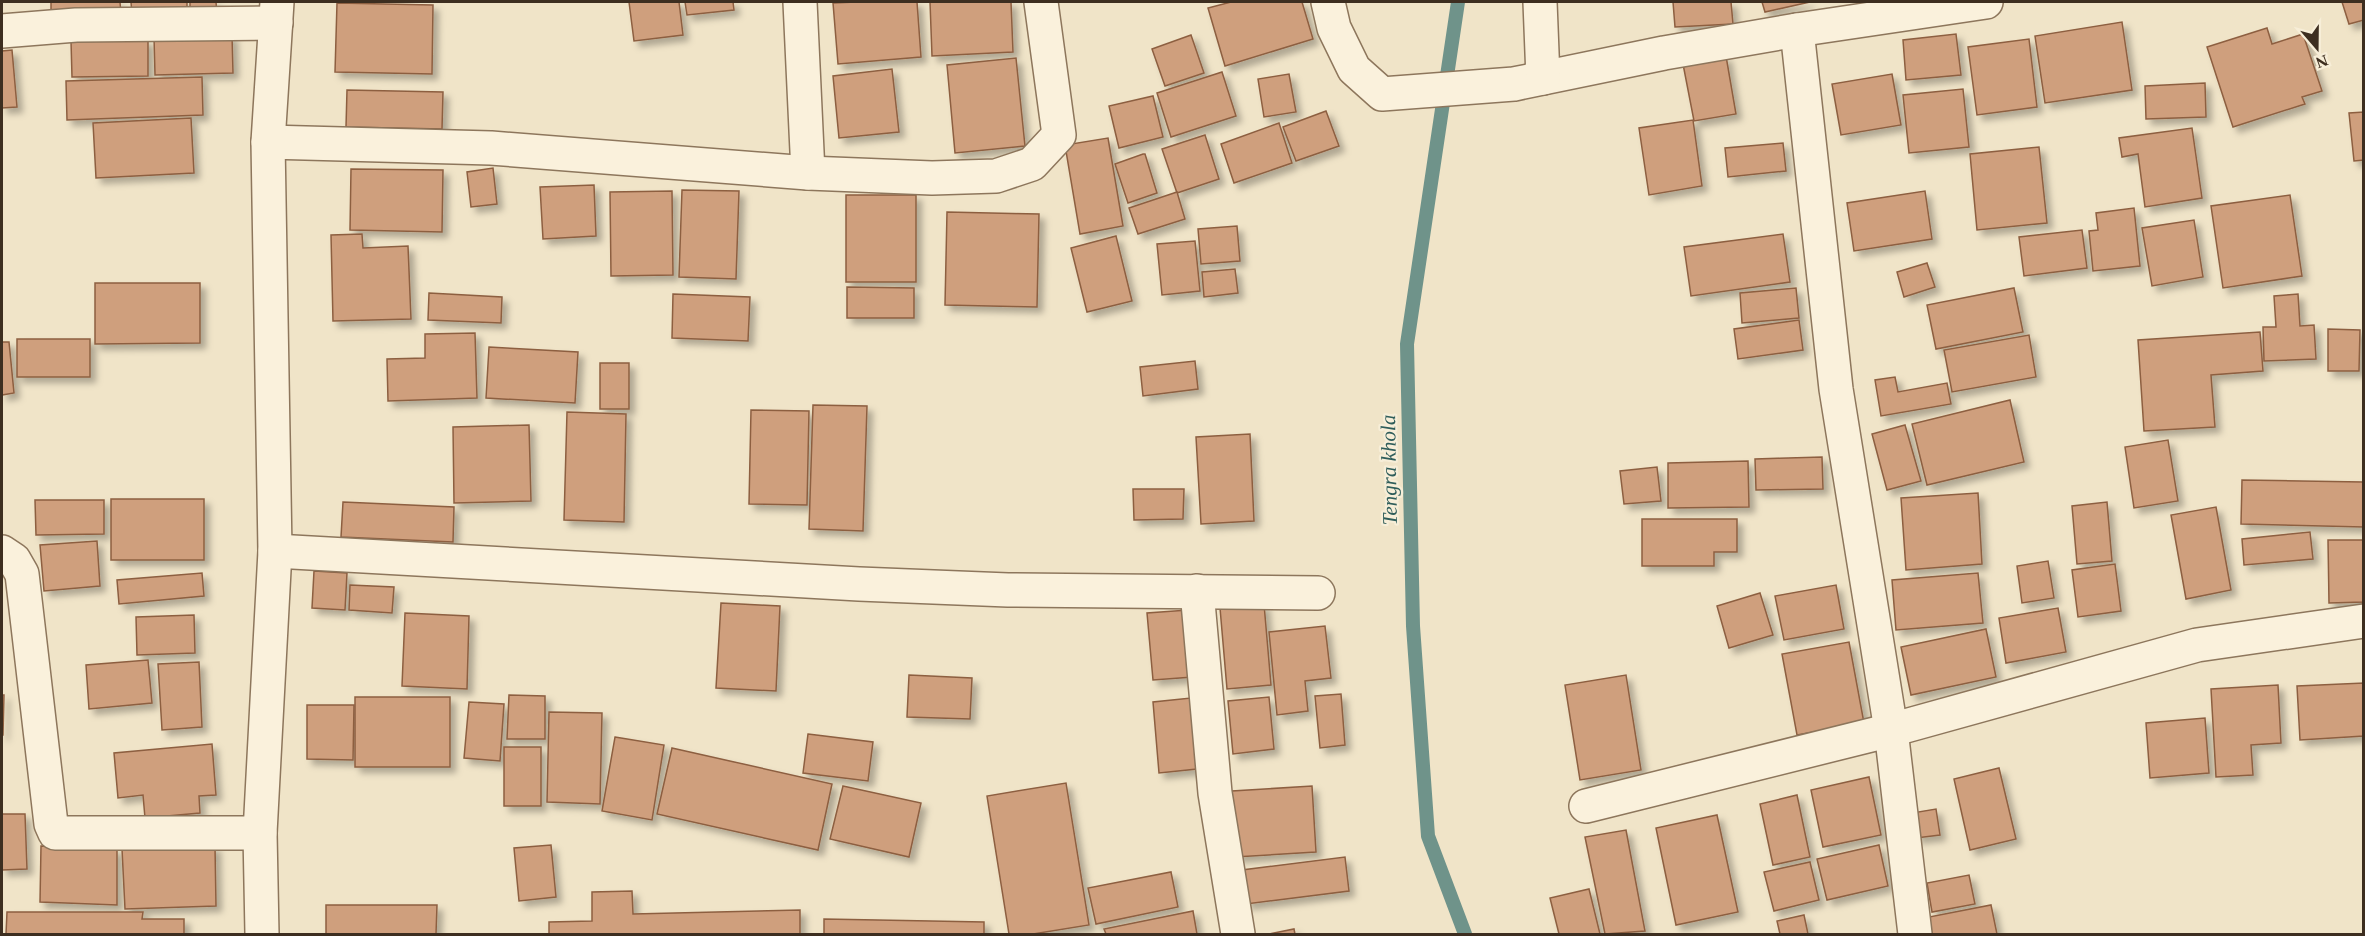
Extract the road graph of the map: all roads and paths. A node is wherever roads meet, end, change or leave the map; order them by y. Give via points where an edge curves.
1 (800, 2) edge
2 (1041, 2) edge
3 (1328, 2) edge
4 (1540, 2) edge
5 (1986, 2) edge
6 (277, 12) edge
7 (1797, 30) junction
8 (2, 31) edge
9 (1528, 81) junction
10 (268, 142) junction
11 (808, 173) junction
12 (275, 551) junction
13 (2, 552) edge
14 (1197, 591) junction
15 (1318, 593) dead end
16 (2364, 621) edge
17 (1891, 730) junction
18 (1586, 806) dead end
19 (260, 832) junction
20 (262, 934) edge
21 (1238, 934) edge
22 (1915, 934) edge

1 - 11 street
2 - 11 street via 1059,135 1032,164 996,177
3 - 9 street via 1334,28 1354,69 1382,94
4 - 9 street
5 - 7 street
6 - 8 street
6 - 10 street
7 - 9 street
7 - 17 street via 1836,389
10 - 11 street via 491,147
10 - 12 street
12 - 14 street via 859,584
12 - 19 street
13 - 19 street via 14,560 22,574 55,834
14 - 15 street
14 - 21 street via 1215,793
16 - 17 street via 2197,645
17 - 18 street
17 - 22 street
19 - 20 street

